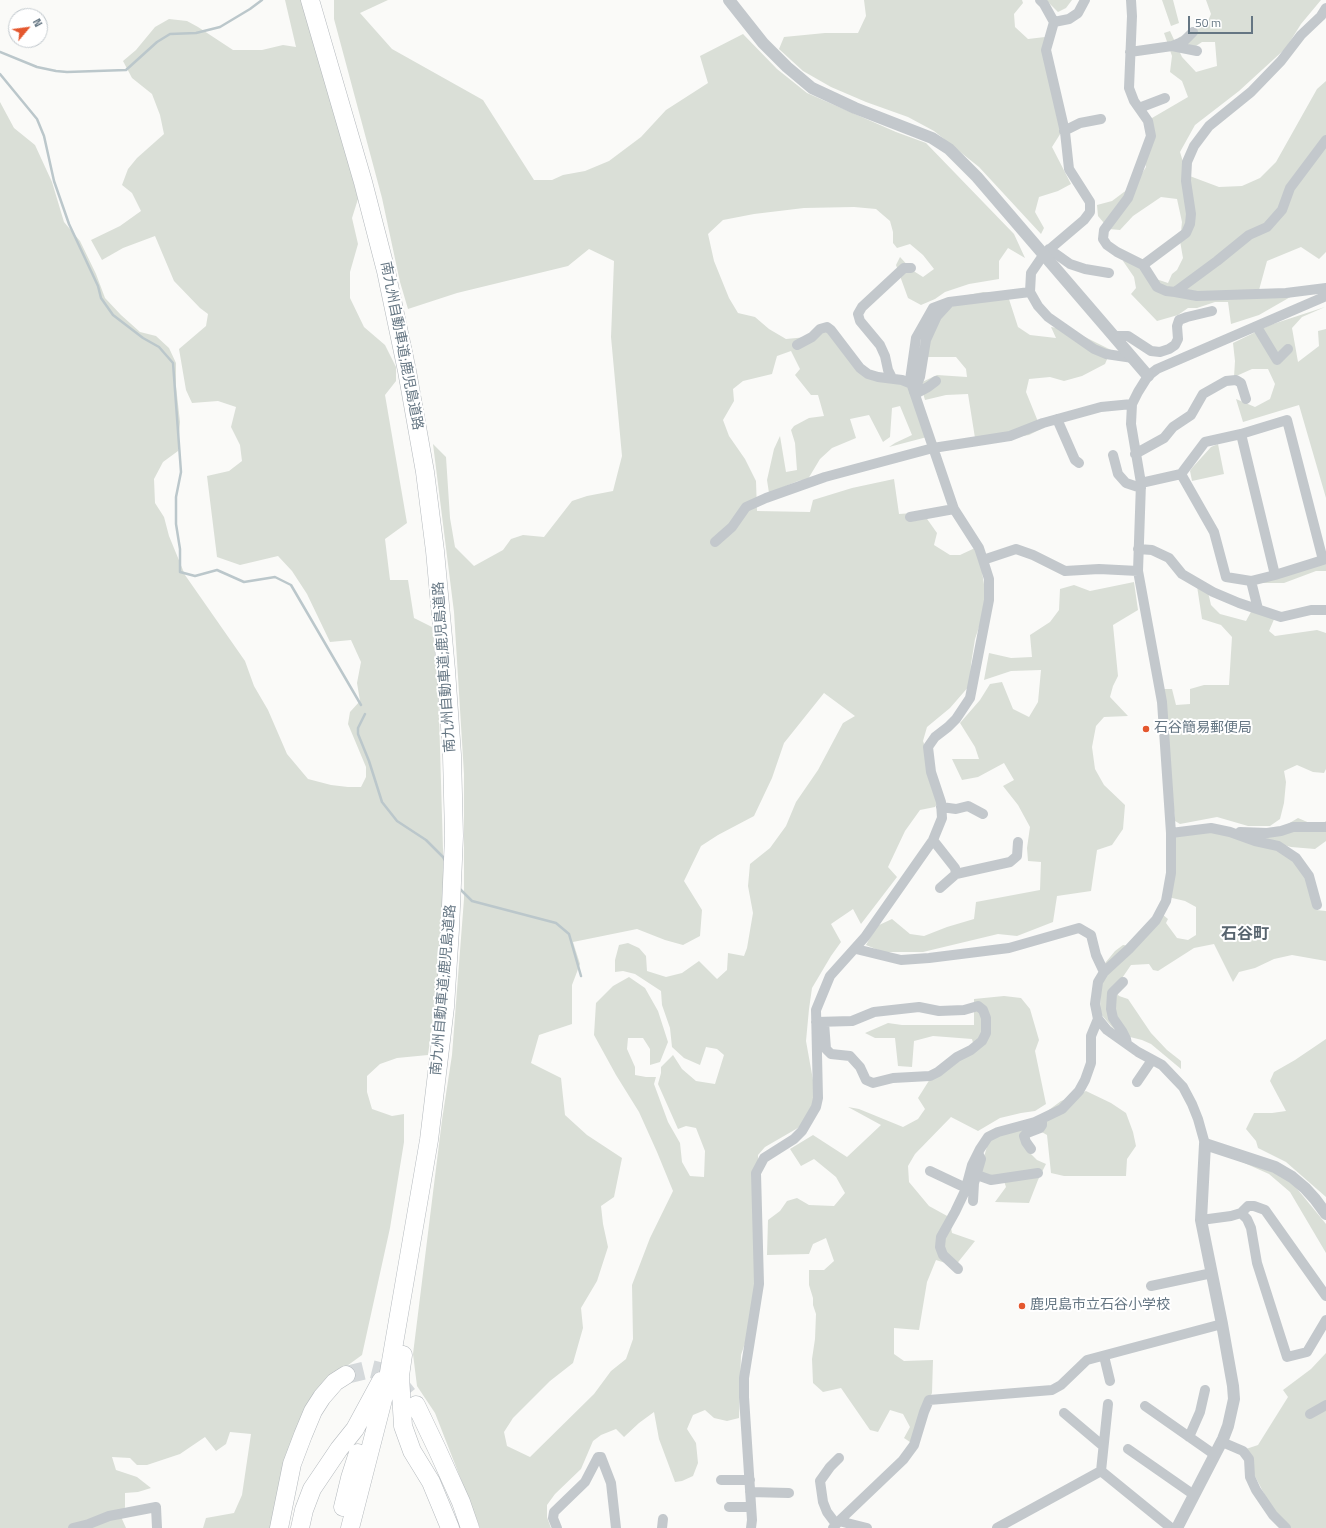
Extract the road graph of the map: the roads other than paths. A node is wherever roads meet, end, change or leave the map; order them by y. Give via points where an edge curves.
1 (310, 0) edge
2 (729, 0) edge
3 (1040, 0) edge
4 (1085, 0) edge
5 (1131, 0) edge
6 (1326, 8) edge
7 (1054, 22) junction
8 (1193, 32) dead end
9 (1172, 46) junction
10 (1197, 51) dead end
11 (1130, 52) junction
12 (1165, 98) dead end
13 (1139, 108) junction
14 (1101, 119) dead end
15 (1064, 130) junction
16 (1326, 140) edge
17 (1046, 252) junction
18 (1143, 265) junction
19 (911, 268) dead end
20 (1109, 273) dead end
21 (1326, 288) edge
22 (1030, 292) junction
23 (1175, 292) junction
24 (1324, 299) edge
25 (1212, 311) dead end
26 (1257, 327) junction
27 (1114, 336) junction
28 (797, 345) dead end
29 (1288, 349) dead end
30 (1132, 358) junction
31 (1148, 376) junction
32 (892, 378) junction
33 (936, 381) dead end
34 (914, 390) junction
35 (1246, 398) dead end
36 (1132, 404) junction
37 (1057, 419) junction
38 (1242, 434) junction
39 (933, 448) junction
40 (1135, 454) junction
41 (1114, 455) dead end
42 (1079, 463) dead end
43 (1181, 474) junction
44 (1141, 486) junction
45 (954, 509) junction
46 (910, 517) dead end
47 (715, 542) dead end
48 (1138, 549) junction
49 (983, 560) junction
50 (1324, 560) edge
51 (1138, 571) junction
52 (1275, 575) junction
53 (1251, 581) junction
54 (1258, 609) junction
55 (1326, 610) edge
56 (941, 807) junction
57 (983, 814) dead end
58 (1326, 827) edge
59 (1170, 832) junction
60 (1230, 832) junction
61 (933, 840) junction
62 (1018, 842) dead end
63 (956, 874) junction
64 (940, 888) dead end
65 (1317, 905) dead end
66 (856, 948) junction
67 (1104, 972) junction
68 (1123, 982) dead end
69 (1098, 1019) junction
70 (820, 1022) junction
71 (1127, 1044) junction
72 (1152, 1060) junction
73 (1136, 1082) dead end
74 (1042, 1119) junction
75 (429, 1140) junction
76 (1205, 1144) junction
77 (1031, 1149) dead end
78 (978, 1153) junction
79 (930, 1171) dead end
80 (1038, 1172) dead end
81 (977, 1175) junction
82 (966, 1188) junction
83 (973, 1201) dead end
84 (1241, 1213) junction
85 (1326, 1214) edge
86 (1201, 1220) junction
87 (958, 1269) dead end
88 (1212, 1273) junction
89 (1151, 1286) dead end
90 (1326, 1296) edge
91 (1326, 1320) edge
92 (1222, 1324) junction
93 (394, 1344) junction
94 (1104, 1356) junction
95 (346, 1375) tunnel mouth
96 (382, 1380) junction
97 (1110, 1381) dead end
98 (1205, 1390) dead end
99 (1108, 1404) dead end
100 (1326, 1404) edge
101 (416, 1405) tunnel mouth
102 (1145, 1406) dead end
103 (1064, 1413) dead end
104 (1310, 1414) dead end
105 (1189, 1437) junction
106 (1222, 1442) junction
107 (1103, 1446) junction
108 (1128, 1449) dead end
109 (1215, 1455) junction
110 (839, 1458) dead end
111 (1101, 1471) junction
112 (721, 1480) dead end
113 (750, 1480) junction
114 (750, 1492) junction
115 (789, 1493) dead end
116 (1194, 1495) junction
117 (729, 1507) dead end
118 (751, 1507) junction
119 (836, 1524) edge
120 (861, 1527) edge
121 (73, 1528) edge
122 (157, 1528) edge
123 (279, 1528) edge
124 (300, 1528) edge
125 (338, 1528) edge
126 (350, 1528) edge
127 (450, 1528) edge
128 (470, 1528) edge
129 (557, 1528) edge
130 (616, 1528) edge
131 (751, 1528) edge
132 (997, 1528) edge
133 (1171, 1528) edge
134 (1177, 1528) edge
135 (1286, 1528) edge

1 - 75 highway, 南九州自動車道;鹿児島道路 via 386,271 425,472 441,611 452,755 454,836 448,960
2 - 17 street via 763,43 812,88 854,108 932,138 949,149
3 - 7 street
4 - 7 street via 1078,13 1069,19
5 - 11 street
6 - 18 street via 1252,92 1209,126 1194,146 1187,162 1186,181 1190,224 1186,233
7 - 15 street via 1046,50
8 - 9 street via 1184,41
9 - 10 street
9 - 11 street
11 - 13 street via 1129,88
12 - 13 street
13 - 18 street via 1148,121 1151,136 1128,198 1104,230 1103,239 1117,252
14 - 15 street via 1080,123
15 - 17 street via 1069,169 1090,202 1090,212
16 - 23 street via 1290,188 1282,210 1267,227 1249,235
17 - 20 street via 1070,264
17 - 22 street via 1032,273
17 - 27 street
18 - 23 street via 1157,287
19 - 32 street via 904,268 862,307 858,314 860,322 880,345
21 - 23 street via 1286,293 1197,296
22 - 30 street via 1048,317 1094,349 1106,354
22 - 34 street via 949,302 933,308 916,338 910,380
24 - 26 street
25 - 27 street via 1179,320 1178,339 1175,345 1160,352 1151,351 1128,336
26 - 29 street via 1277,360
26 - 31 street
27 - 30 street
28 - 32 street via 827,327 860,368 868,374
30 - 31 street
31 - 36 street
32 - 34 street via 902,380
33 - 34 street via 928,388
34 - 39 street
35 - 40 street via 1241,383 1236,380 1226,381 1203,394 1191,415 1173,427 1164,438
36 - 37 street via 1101,407
36 - 40 street via 1131,424
37 - 39 street via 1010,436
37 - 42 street via 1075,460
38 - 43 street via 1206,442
38 - 50 street via 1287,420
38 - 52 street
39 - 45 street
39 - 47 street via 826,477 766,498 746,507 732,527
40 - 44 street
41 - 44 street via 1118,474 1126,483
43 - 44 street
43 - 53 street via 1214,532 1226,577
44 - 48 street
45 - 46 street
45 - 49 street via 979,548
48 - 51 street
48 - 54 street via 1152,550 1169,558 1182,574 1213,592
49 - 51 street via 1016,549 1065,571
49 - 56 street via 989,579 989,600 970,698 956,719 935,737 928,747 931,772
50 - 52 street
51 - 59 street via 1162,702
52 - 53 street
53 - 54 street
54 - 55 street via 1281,617 1311,610
56 - 57 street via 956,809 968,806
56 - 61 street via 942,818
58 - 60 street via 1293,827 1267,833
59 - 60 street via 1211,828
59 - 67 street via 1170,874 1166,902 1145,933
60 - 65 street via 1278,846 1296,858 1309,876
61 - 63 street via 955,868
61 - 66 street
62 - 63 street via 1017,856 1010,862
63 - 64 street
66 - 67 street via 901,960 929,958 1009,948 1079,928 1091,935
66 - 70 street via 830,976 816,1010
67 - 69 street via 1096,991
68 - 71 street via 1112,992 1111,1009 1112,1018 1126,1038
69 - 71 street via 1107,1030
69 - 74 street via 1091,1036 1091,1063 1079,1091 1062,1109
70 - 70 street via 852,1021 874,1012 919,1008 964,1010 978,1006 986,1018 986,1033 982,1041 971,1050 930,1076 873,1082 866,1080 860,1067 850,1056 831,1054 826,1049
70 - 113 street via 816,1107 802,1131 764,1158 756,1173 759,1284 744,1378
71 - 72 street
72 - 73 street
72 - 76 street via 1162,1065 1182,1087 1192,1104
74 - 77 street via 1040,1128 1024,1136
74 - 78 street via 988,1137
75 - 93 highway, 南九州自動車道;鹿児島道路
75 - 127 highway via 420,1234 400,1376 401,1402 406,1437 431,1482
76 - 85 street via 1275,1167 1305,1188
76 - 86 street
78 - 81 street via 981,1158
78 - 82 street
79 - 82 street
80 - 81 street via 992,1180
81 - 83 street
82 - 87 street via 941,1237 940,1247 943,1255
84 - 86 street
84 - 90 street via 1248,1206 1265,1210
84 - 91 street via 1251,1228 1256,1263 1287,1357 1307,1352
86 - 88 street
88 - 89 street
88 - 92 street
92 - 94 street
92 - 106 street via 1234,1399
93 - 96 highway, 南九州自動車道;鹿児島道路
93 - 126 highway, 南九州自動車道;鹿児島道路 via 375,1434
94 - 97 street
94 - 119 street via 1087,1360 1061,1385 1052,1390 929,1400 914,1445 903,1460
95 - 123 highway via 335,1382 322,1397 305,1429 292,1464
96 - 124 highway via 355,1429 312,1489
96 - 125 highway, 南九州自動車道;鹿児島道路 via 350,1478
98 - 105 street via 1200,1412
99 - 107 street
100 - 104 street
101 - 128 highway via 461,1502
102 - 105 street
103 - 107 street
105 - 109 street
106 - 109 street
106 - 135 street via 1243,1451 1249,1459 1250,1477 1256,1490
107 - 111 street
108 - 116 street
109 - 116 street
110 - 119 street via 820,1481 823,1502
111 - 132 street
111 - 133 street
112 - 113 street
113 - 114 street
114 - 115 street
114 - 118 street
116 - 134 street
117 - 118 street
118 - 131 street
119 - 120 street
121 - 122 street via 108,1516 156,1507
129 - 130 street via 553,1518 554,1512 584,1482 598,1457 601,1457 611,1483

